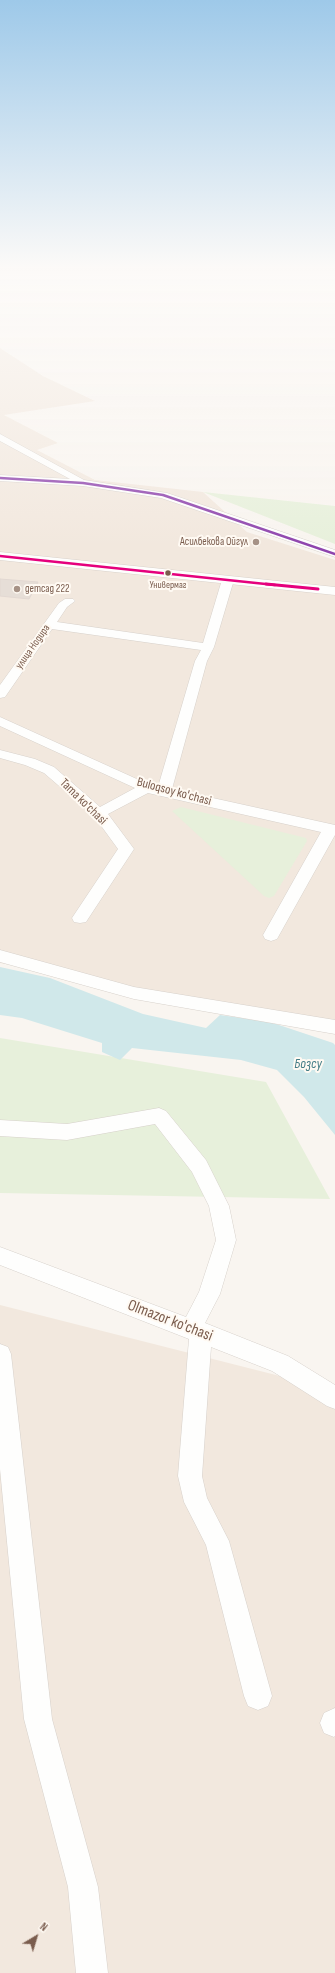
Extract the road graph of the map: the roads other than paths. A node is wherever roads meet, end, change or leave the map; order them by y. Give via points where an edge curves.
1 (0, 437) edge
2 (0, 478) edge
3 (84, 483) junction
4 (335, 554) edge
5 (0, 556) edge
6 (0, 560) edge
7 (227, 583) junction
8 (335, 591) edge
9 (335, 594) edge
10 (69, 601) dead end
11 (49, 625) junction
12 (208, 647) junction
13 (0, 694) edge
14 (0, 721) edge
15 (0, 754) edge
16 (146, 788) junction
17 (164, 792) junction
18 (99, 813) junction
19 (333, 829) edge
20 (80, 918) dead end
21 (271, 934) dead end
22 (0, 956) edge
23 (335, 1027) edge
24 (0, 1128) edge
25 (0, 1256) edge
26 (196, 1331) junction
27 (0, 1354) edge
28 (335, 1398) edge
29 (258, 1696) dead end
30 (92, 1973) edge

1 - 3 street
2 - 3 street
3 - 4 street via 169,496
5 - 8 main road
6 - 7 main road
7 - 9 main road
7 - 12 street
10 - 11 street, улица Нодира via 63,605
11 - 12 street
11 - 13 street, улица Нодира
12 - 17 street via 201,661
14 - 16 street, Buloqsoy ko'chasi
15 - 18 street, Tama ko'chasi via 49,770
16 - 17 street, Buloqsoy ko'chasi
16 - 18 street
17 - 19 street, Buloqsoy ko'chasi
18 - 20 street, Tama ko'chasi via 126,849
19 - 21 street
22 - 23 street via 134,993
24 - 26 street via 67,1132 159,1116 199,1166 219,1206 226,1240
25 - 26 street, Olmazor ko'chasi
26 - 28 street, Olmazor ko'chasi via 280,1363
26 - 29 street via 190,1476 196,1502 217,1541
27 - 30 street via 38,1719 83,1887

